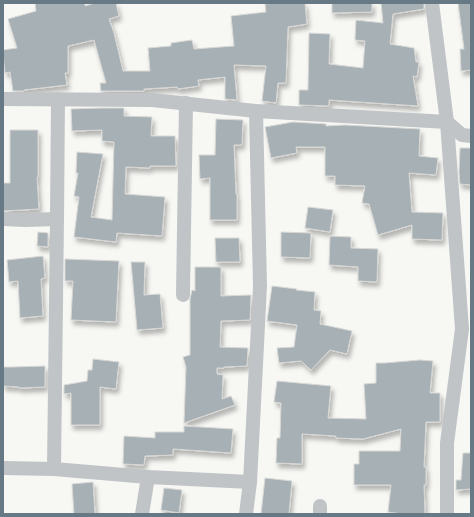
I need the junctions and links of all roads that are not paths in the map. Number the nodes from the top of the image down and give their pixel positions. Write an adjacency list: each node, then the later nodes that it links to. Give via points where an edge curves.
1 (432, 3): 6 (street)
2 (3, 99): 3 (street)
3 (58, 99): 4 (street); 9 (street)
4 (186, 103): 5 (street); 10 (street)
5 (256, 111): 6 (street); 15 (street, via 260,286)
6 (447, 122): 7 (street, via 462,135); 11 (street)
7 (471, 136)
8 (3, 219): 9 (street)
9 (57, 219): 13 (street)
10 (183, 295)
11 (466, 330): 18 (street, via 447,443)
12 (3, 468): 13 (street)
13 (54, 469): 14 (street)
14 (148, 477): 15 (street); 16 (street)
15 (250, 482): 17 (street)
16 (142, 514)
17 (246, 514)
18 (447, 514)

